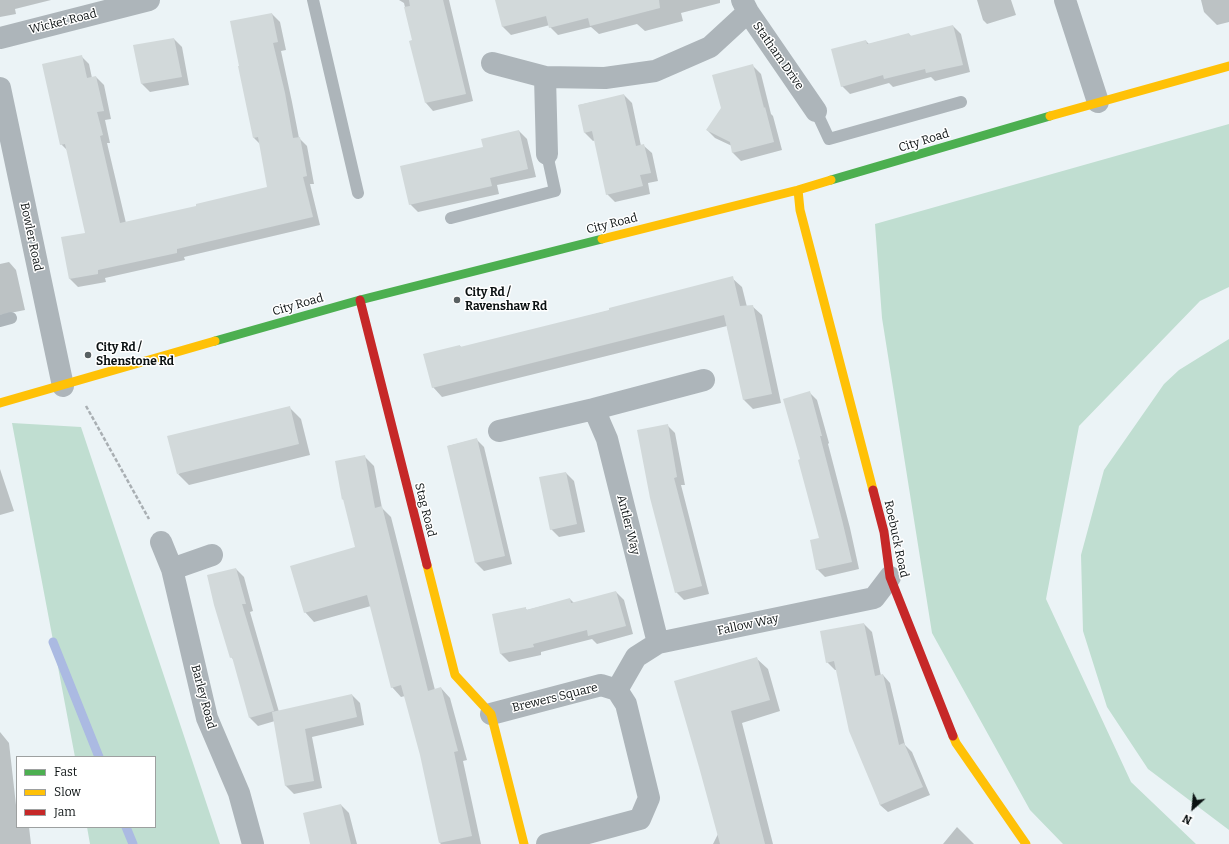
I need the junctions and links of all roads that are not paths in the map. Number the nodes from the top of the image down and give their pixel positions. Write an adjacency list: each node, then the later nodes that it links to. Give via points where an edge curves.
1 (149, 0): 5 (street, Wicket Road)
2 (313, 0): 15 (lane)
3 (1065, 0): 11 (street)
4 (745, 6): 8 (street, via 710,47 655,70 605,78); 12 (street, Statham Drive)
5 (0, 38)
6 (492, 62): 8 (street)
7 (1229, 66): 11 (street, City Road)
8 (545, 77): 13 (street)
9 (0, 88): 19 (street, Bowler Road)
10 (961, 102): 12 (lane, via 829,140)
11 (1098, 102): 14 (street, City Road)
12 (816, 111)
13 (547, 154): 16 (lane, via 555,191)
14 (798, 190): 17 (street, City Road); 26 (street, Roebuck Road, via 800,210 884,532)
15 (358, 193)
16 (451, 218)
17 (360, 300): 19 (street, City Road); 29 (street, Stag Road, via 454,675)
18 (704, 380): 21 (street)
19 (68, 384): 20 (street, City Road)
20 (0, 403)
21 (594, 409): 22 (street); 27 (street, Antler Way, via 607,439)
22 (499, 431)
23 (161, 542): 25 (street, Barley Road)
24 (212, 555): 25 (street)
25 (172, 569): 30 (street, Barley Road, via 207,718 239,793)
26 (890, 577): 27 (street, Fallow Way, via 874,598); 33 (street, Roebuck Road, via 956,743)
27 (658, 643): 28 (street, Fallow Way, via 636,656)
28 (617, 690): 29 (street, Brewers Square, via 601,685); 32 (street, via 626,704 649,798 640,819)
29 (491, 714): 31 (street)
30 (253, 844)
31 (524, 844)
32 (547, 844)
33 (1026, 844)

